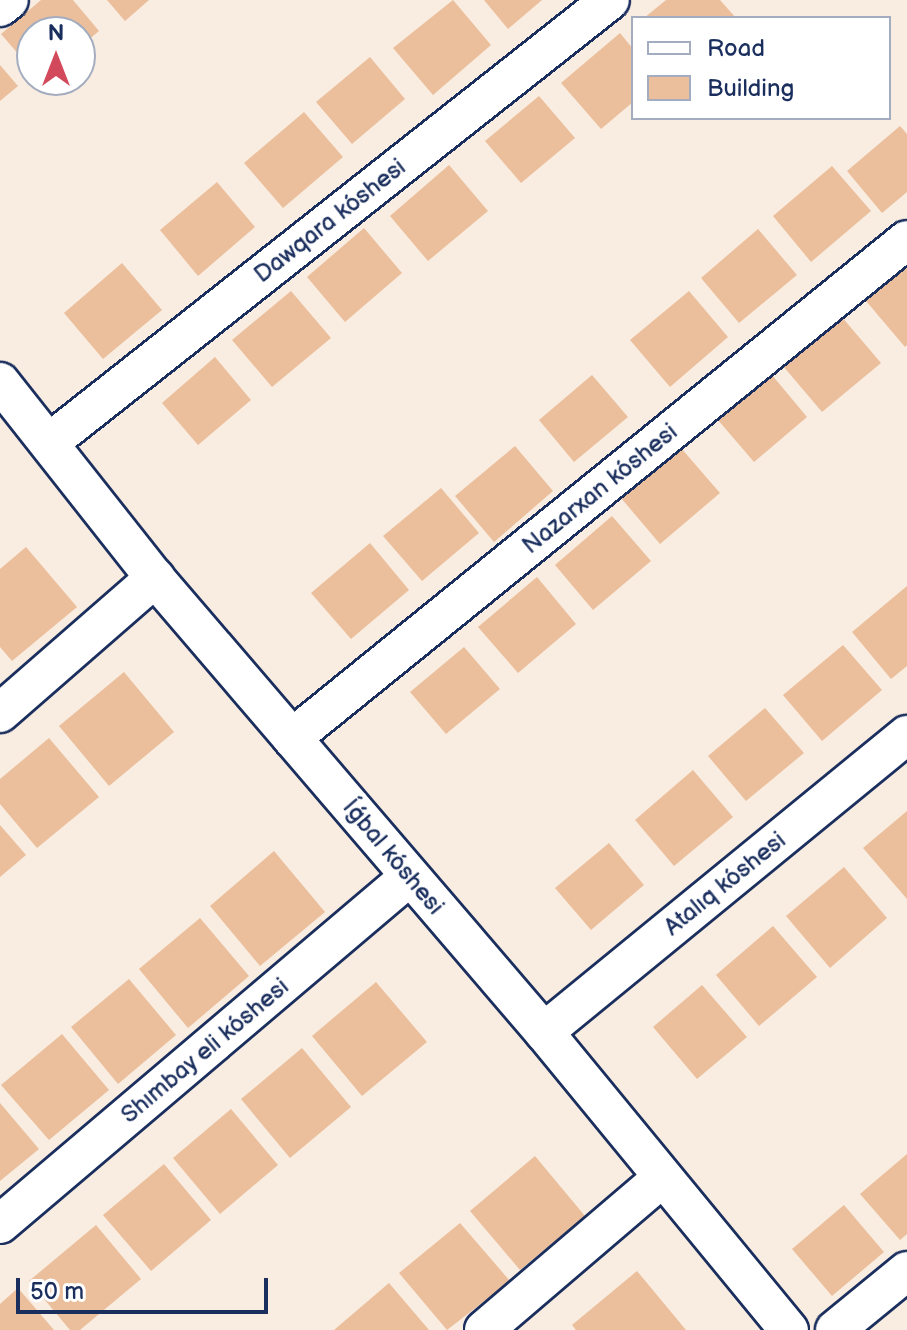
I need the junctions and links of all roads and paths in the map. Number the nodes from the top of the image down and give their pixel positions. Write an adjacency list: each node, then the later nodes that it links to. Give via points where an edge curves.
1 (9, 0): 3 (street)
2 (610, 0): 6 (street, Dawqara kóshesi)
3 (0, 7)
4 (907, 240): 10 (street, Nazarxan kóshesi)
5 (0, 382): 6 (street, Íǵbal kóshesi)
6 (50, 442): 7 (street, Íǵbal kóshesi)
7 (155, 578): 8 (street); 10 (street, Íǵbal kóshesi)
8 (0, 713)
9 (907, 735): 12 (street, Atalıq kóshesi)
10 (292, 738): 11 (street, Íǵbal kóshesi)
11 (409, 877): 12 (street, Íǵbal kóshesi); 14 (street, Shımbay eli kóshesi)
12 (544, 1032): 13 (street, Íǵbal kóshesi)
13 (663, 1177): 16 (street); 17 (street, Íǵbal kóshesi)
14 (0, 1224)
15 (907, 1271): 18 (street)
16 (484, 1330)
17 (789, 1330)
18 (835, 1330)

